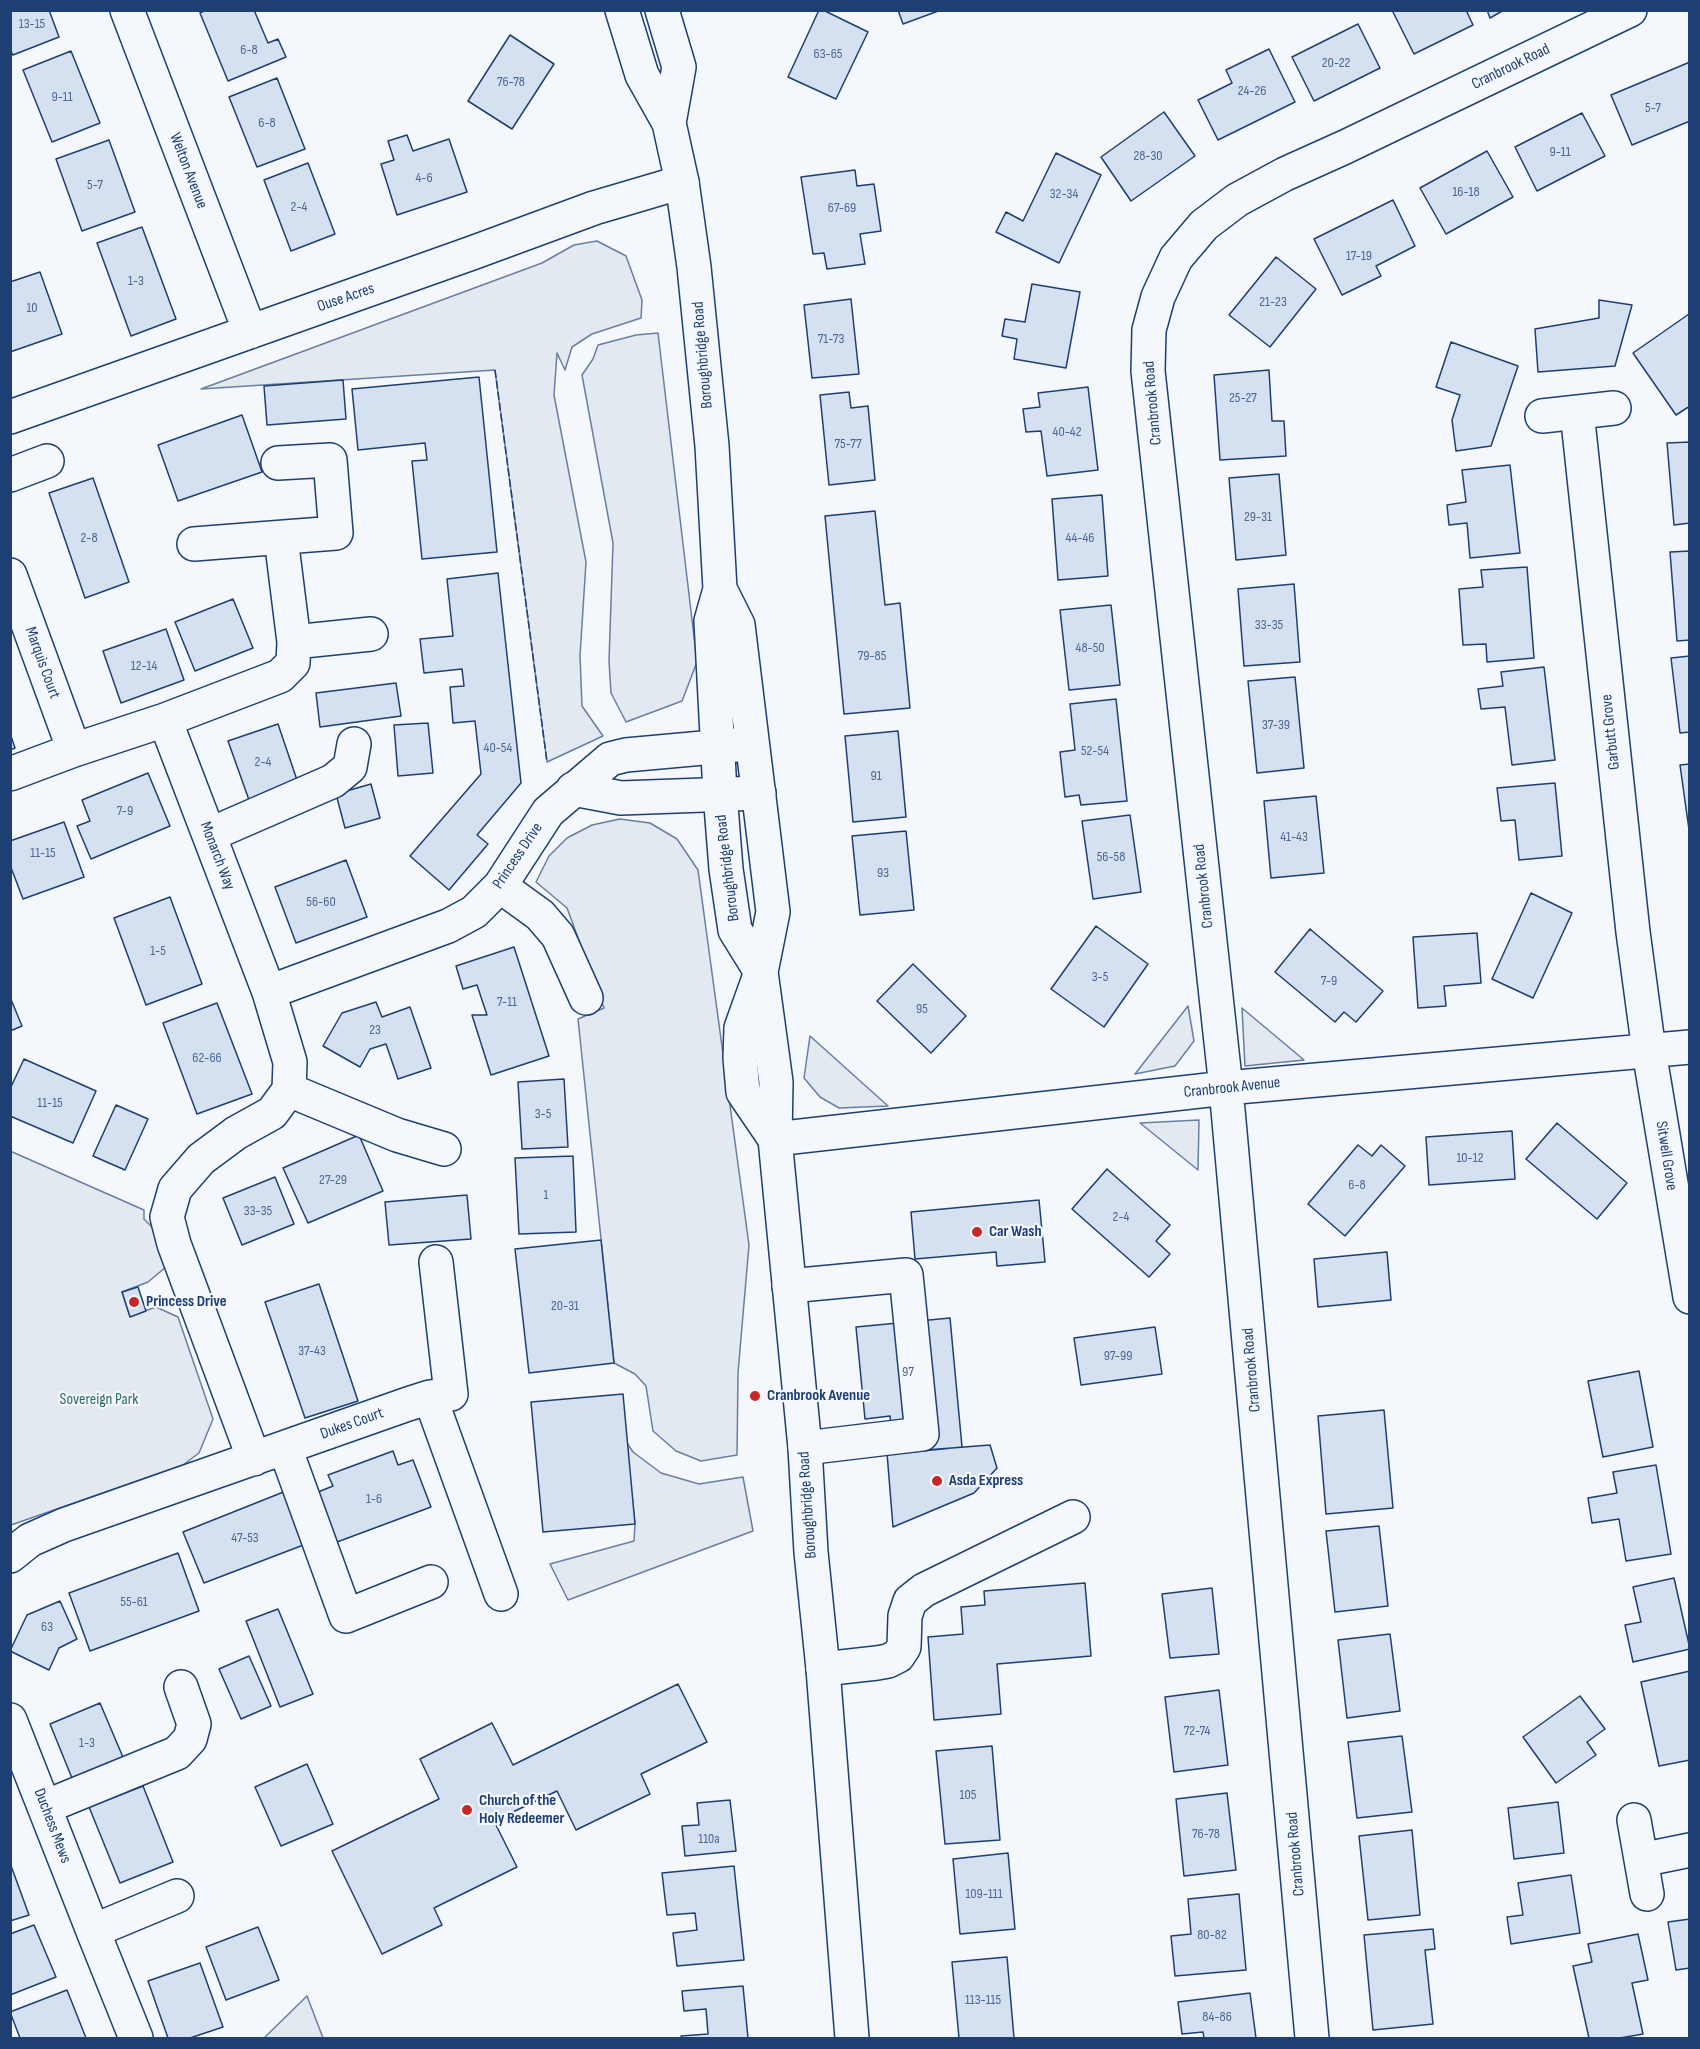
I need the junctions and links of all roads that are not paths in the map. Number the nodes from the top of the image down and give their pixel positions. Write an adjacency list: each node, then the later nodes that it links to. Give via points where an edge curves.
1 (127, 10): 7 (street, Welton Avenue)
2 (622, 10): 5 (street, Boroughbridge Road, via 642,75)
3 (662, 10): 5 (street, Boroughbridge Road, via 679,67)
4 (1630, 10): 37 (street, Cranbrook Road, via 1237,200 1204,225 1176,258 1158,297 1149,330 1148,371)
5 (669, 123): 6 (street, Boroughbridge Road)
6 (682, 182): 7 (street, Ouse Acres, via 594,208); 18 (street, Boroughbridge Road, via 712,446)
7 (250, 332): 11 (street, Ouse Acres)
8 (1614, 408): 9 (street)
9 (1577, 412): 10 (street); 36 (street, Garbutt Grove)
10 (1542, 416)
11 (10, 417)
12 (47, 461): 14 (street)
13 (278, 464): 15 (street, via 330,460 336,533)
14 (10, 475)
15 (281, 538): 16 (street); 20 (street)
16 (194, 544)
17 (10, 575): 25 (street, Marquis Court)
18 (720, 589): 22 (street, Boroughbridge Road, via 738,625); 24 (street, Boroughbridge Road, via 711,621)
19 (371, 634): 20 (street)
20 (294, 642): 21 (street, via 293,663 280,676)
21 (165, 720): 25 (street); 30 (street, Monarch Way)
22 (753, 743): 24 (street); 29 (street, Boroughbridge Road)
23 (354, 744): 30 (street, via 350,767 333,781)
24 (717, 746): 27 (street, Princess Drive, via 610,759); 28 (street, Boroughbridge Road)
25 (74, 750): 26 (street)
26 (10, 774)
27 (573, 789): 28 (street, via 621,798); 31 (street, Princess Drive, via 548,812)
28 (720, 793): 29 (street, Boroughbridge Road); 32 (street, Boroughbridge Road, via 735,930)
29 (759, 793): 32 (street, Boroughbridge Road, via 773,912)
30 (209, 835): 33 (street, Monarch Way)
31 (500, 886): 33 (street, Princess Drive, via 474,912 448,926); 34 (street, via 540,915 558,936)
32 (761, 972): 39 (street, Boroughbridge Road, via 776,1082)
33 (269, 992): 38 (street, via 290,1062)
34 (586, 998)
35 (1689, 1047): 36 (street, Cranbrook Avenue)
36 (1649, 1051): 37 (street, Cranbrook Avenue); 43 (street, Sitwell Grove)
37 (1226, 1088): 39 (street, Cranbrook Avenue); 64 (street, Cranbrook Road)
38 (289, 1090): 40 (street, via 397,1135); 47 (street, via 272,1113 201,1159 175,1189 167,1217)
39 (775, 1139): 42 (street, Boroughbridge Road)
40 (444, 1149)
41 (435, 1262): 44 (street)
42 (789, 1286): 46 (street, Boroughbridge Road); 46 (street, via 906,1275 922,1434)
43 (1689, 1297)
44 (440, 1396): 45 (street, Dukes Court); 51 (street)
45 (285, 1448): 47 (street, Dukes Court); 50 (street, via 346,1616)
46 (805, 1448): 52 (street, Boroughbridge Road)
47 (254, 1460): 49 (street, via 64,1525 30,1540)
48 (1073, 1516): 52 (street, via 924,1590 910,1601 904,1647 898,1656 888,1661)
49 (10, 1556)
50 (431, 1582)
51 (501, 1594)
52 (823, 1669): 63 (street, Boroughbridge Road)
53 (181, 1687): 55 (street, via 194,1724 190,1739 177,1753)
54 (10, 1720): 55 (street, Duchess Mews)
55 (45, 1808): 61 (street, Duchess Mews)
56 (1634, 1820): 58 (street)
57 (1689, 1850): 58 (street)
58 (1641, 1860): 59 (street)
59 (1647, 1894)
60 (177, 1896): 61 (street)
61 (93, 1931): 62 (street, Duchess Mews)
62 (136, 2038)
63 (852, 2038)
64 (1312, 2038)

